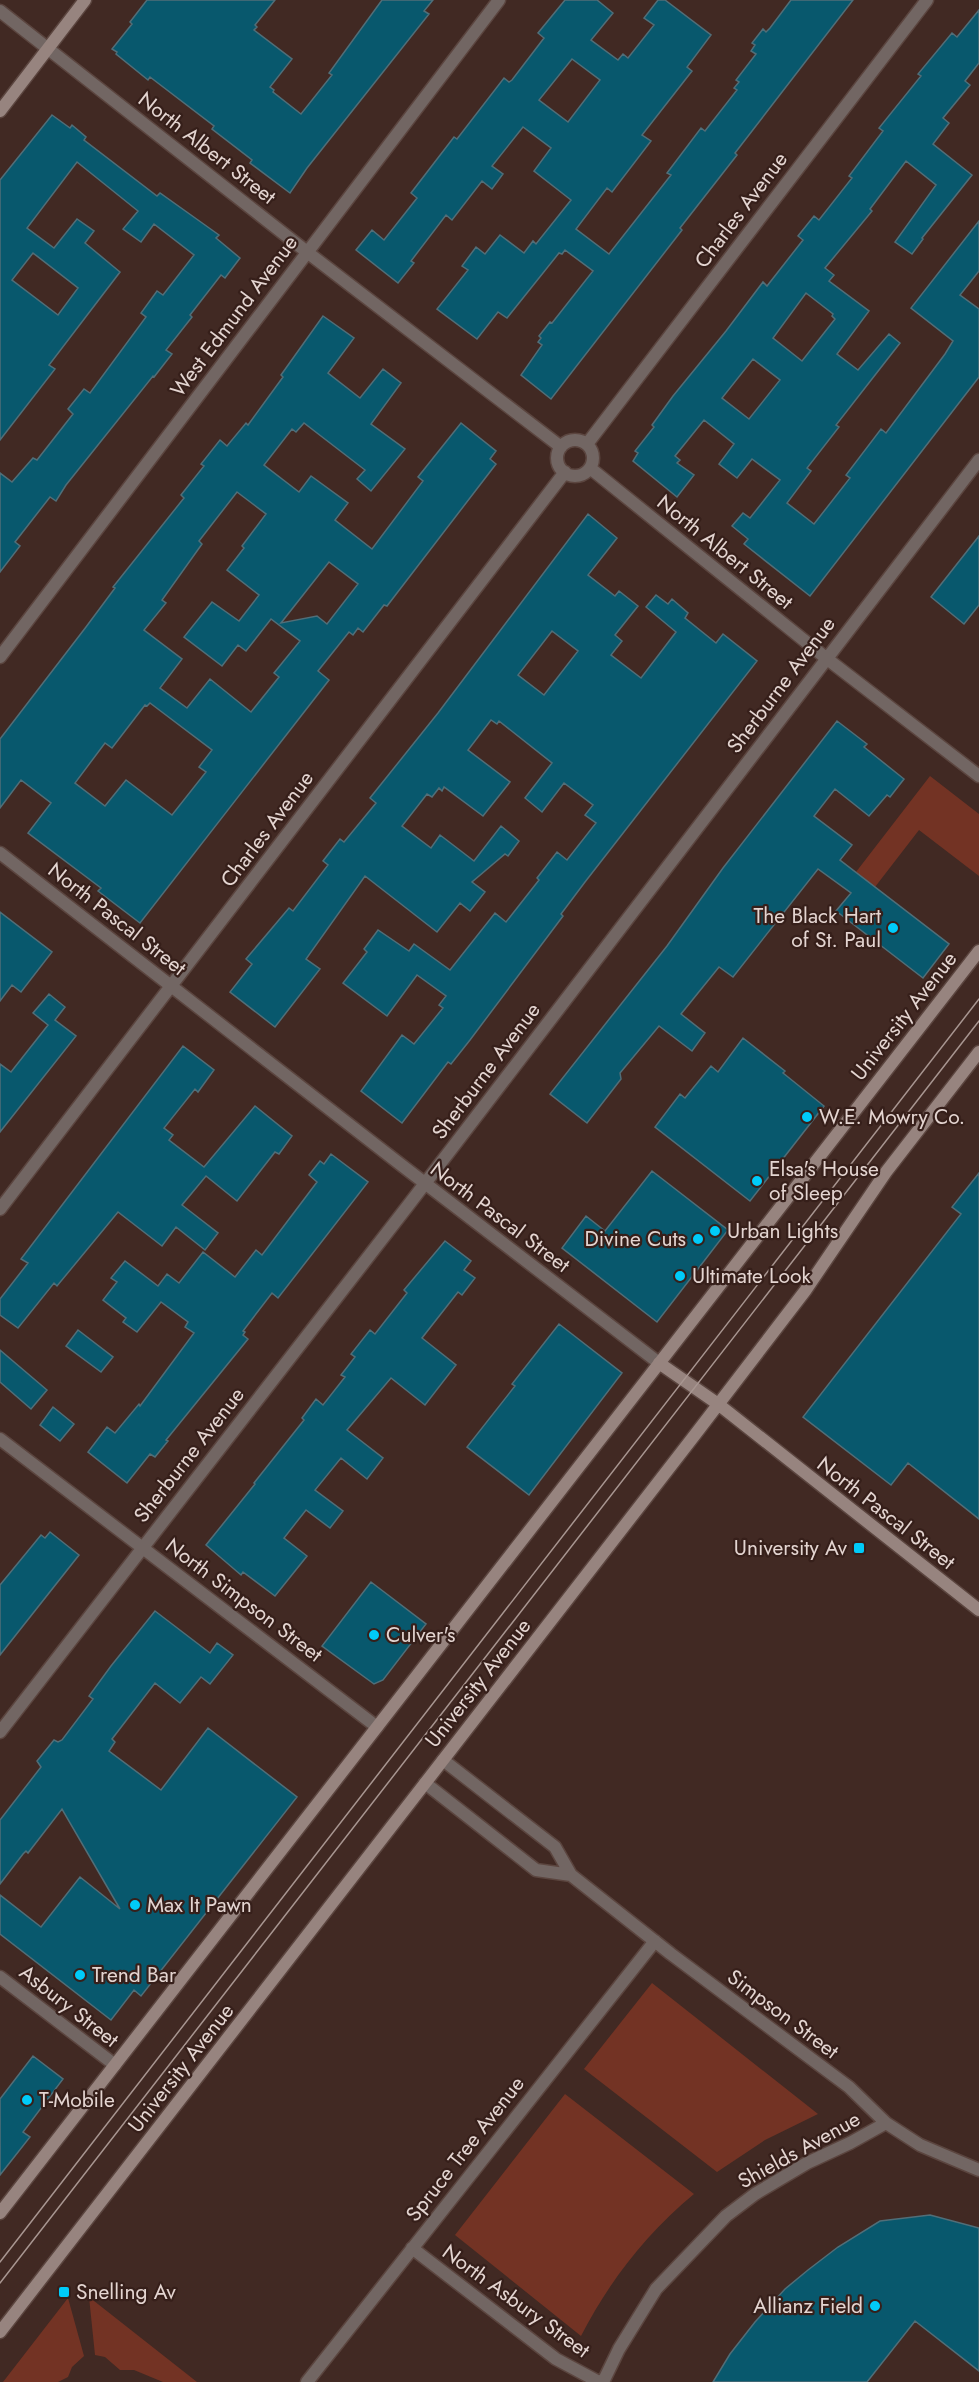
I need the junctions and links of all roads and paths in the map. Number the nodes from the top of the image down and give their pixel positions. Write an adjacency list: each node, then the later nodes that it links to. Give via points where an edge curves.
1 (85, 0): 5 (main road)
2 (499, 0): 7 (street, West Edmund Avenue)
3 (927, 0): 8 (street, Charles Avenue)
4 (0, 11): 5 (street, North Albert Street)
5 (48, 48): 6 (main road); 7 (street, North Albert Street)
6 (0, 111)
7 (307, 252): 9 (street, North Albert Street); 13 (street, West Edmund Avenue)
8 (587, 444): 9 (street, via 572,440); 11 (street, via 593,454)
9 (561, 447): 12 (street, via 557,456)
10 (979, 460): 14 (street, Sherburne Avenue)
11 (590, 468): 12 (street, via 579,475); 14 (street, North Albert Street)
12 (565, 472): 18 (street, Charles Avenue)
13 (0, 657)
14 (826, 658): 15 (street, North Albert Street); 20 (street, Sherburne Avenue)
15 (979, 776)
16 (0, 853): 18 (street, North Pascal Street)
17 (979, 951): 22 (main road, University Avenue)
18 (171, 986): 20 (street, North Pascal Street); 21 (street, Charles Avenue)
19 (979, 1052): 23 (main road, University Avenue, via 886,1172 805,1291)
20 (424, 1184): 22 (street, North Pascal Street); 25 (street, Sherburne Avenue)
21 (0, 1209)
22 (659, 1363): 23 (main road, North Pascal Street); 27 (main road, University Avenue)
23 (718, 1404): 26 (main road, North Pascal Street); 29 (main road, University Avenue)
24 (0, 1439): 25 (street, North Simpson Street)
25 (142, 1547): 27 (street, North Simpson Street); 28 (street, Sherburne Avenue)
26 (979, 1610)
27 (377, 1727): 34 (main road, University Avenue)
28 (0, 1732)
29 (443, 1760): 30 (main road, University Avenue); 31 (street, Simpson Street, via 555,1847)
30 (425, 1784): 31 (street, Simpson Street, via 536,1869); 39 (main road, University Avenue)
31 (571, 1875): 32 (street, Simpson Street)
32 (655, 1941): 35 (street, Simpson Street, via 849,2087); 38 (street, Spruce Tree Avenue)
33 (0, 1977): 34 (street, Asbury Street)
34 (115, 2065): 37 (main road, University Avenue)
35 (885, 2123): 36 (street, Simpson Street, via 920,2145); 41 (street, Shields Avenue, via 755,2193 726,2216 656,2289)
36 (979, 2170)
37 (0, 2213)
38 (412, 2248): 40 (street, Spruce Tree Avenue); 41 (street, North Asbury Street, via 556,2359)
39 (0, 2332)
40 (307, 2382)
41 (601, 2382)

